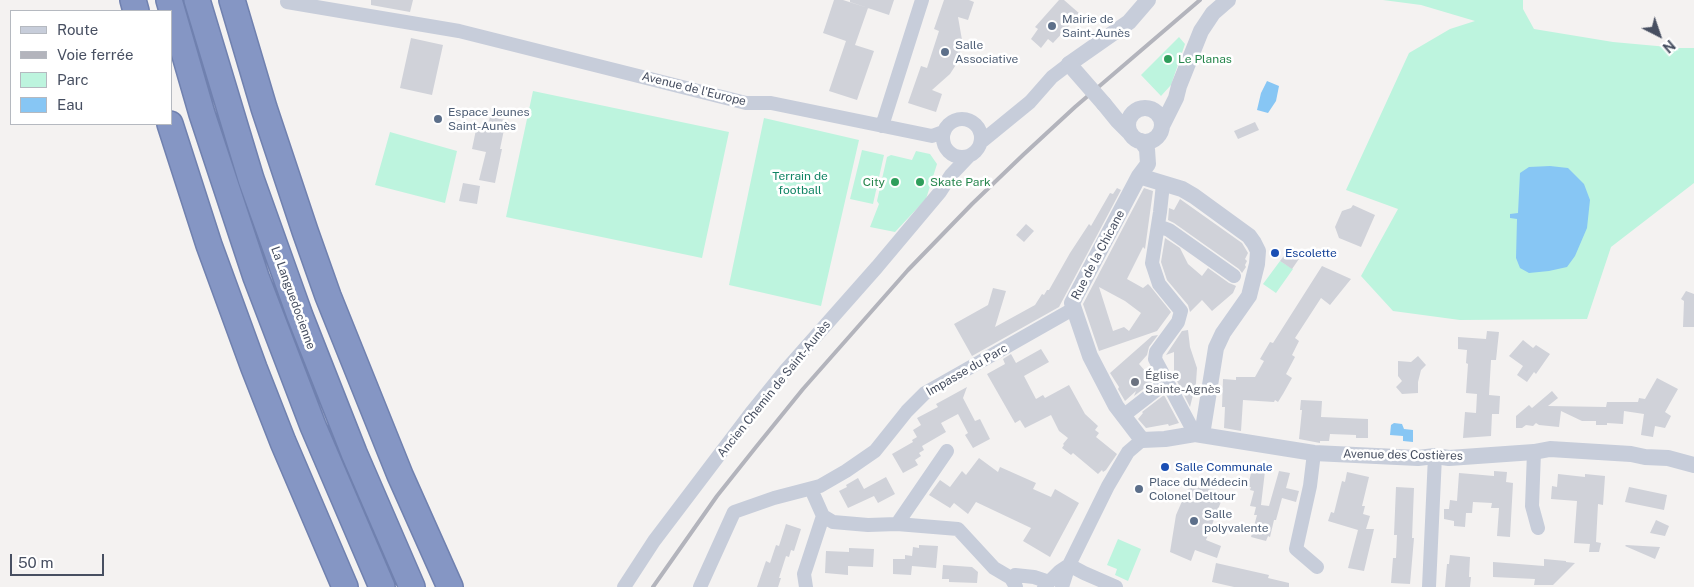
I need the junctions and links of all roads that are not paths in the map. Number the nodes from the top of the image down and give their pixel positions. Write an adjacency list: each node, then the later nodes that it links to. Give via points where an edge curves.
1 (197, 0): 46 (highway, La Languedocienne, via 251,179 300,316)
2 (232, 0): 47 (highway, via 264,108 328,296 400,475)
3 (913, 0): 14 (street)
4 (922, 0): 14 (street)
5 (1148, 0): 9 (street, via 1129,22)
6 (1228, 0): 10 (street, via 1213,13 1201,31)
7 (287, 2): 14 (street, Avenue de l'Europe, via 459,31 746,103 771,103)
8 (172, 10): 45 (highway, via 202,114 256,277 313,426)
9 (1069, 64): 11 (street, bridge); 17 (street, via 998,128)
10 (1179, 86): 12 (street, via 1162,102); 15 (street)
11 (1106, 105): 12 (street, via 1120,111); 18 (street)
12 (1142, 109): 15 (street, via 1158,115); 18 (street, via 1129,120)
13 (170, 125): 44 (highway, via 209,245 254,368)
14 (878, 126): 16 (street, Avenue de l'Europe)
15 (1161, 130): 18 (street, via 1152,140); 23 (street)
16 (937, 134): 17 (street, via 951,122 962,118 975,123); 19 (street)
17 (980, 135): 20 (street, via 974,153)
18 (1135, 136): 22 (street, Rue de la Chicane, via 1148,149 1148,164)
19 (948, 152): 20 (street, via 963,158); 21 (street)
20 (969, 156): 21 (street, Ancien Chemin de Saint-Aunès)
21 (951, 175): 48 (street, Ancien Chemin de Saint-Aunès, via 877,267 751,413 654,541)
22 (1140, 176): 23 (street); 26 (street, Rue de la Chicane, via 1073,299)
23 (1159, 183): 24 (street); 29 (street, via 1182,189 1208,206 1248,236 1258,251 1249,296 1216,348)
24 (1158, 226): 25 (street, via 1169,230); 27 (street, via 1152,263 1159,284 1181,311 1178,322 1156,352 1155,358)
25 (1234, 276)
26 (1073, 309): 28 (street, Rue de la Chicane, via 1090,356); 36 (street, Impasse du Parc, via 925,393 875,451)
27 (1168, 382): 28 (street); 29 (street)
28 (1123, 416): 30 (street, Rue de la Chicane)
29 (1199, 434): 30 (street, Avenue des Costières); 33 (street, Avenue des Costières)
30 (1142, 440): 40 (street, via 1128,452 1108,486)
31 (947, 452): 38 (street)
32 (1534, 452): 34 (street, Avenue des Costières, via 1449,458); 35 (street, Avenue des Costières, via 1550,449 1618,452 1645,458 1668,458); 39 (street, via 1532,506)
33 (1314, 453): 34 (street, Avenue des Costières); 41 (street, via 1296,549)
34 (1435, 456): 53 (street)
35 (1694, 465)
36 (812, 489): 37 (street); 49 (street, Impasse du Parc, via 734,512)
37 (823, 516): 38 (street, via 833,522); 50 (street, via 804,574)
38 (897, 524): 42 (street, via 958,530 994,568)
39 (1538, 528)
40 (1070, 565): 43 (street); 51 (street); 52 (street)
41 (1318, 567)
42 (1014, 582): 43 (street, via 1015,575 1034,577)
43 (1046, 584)
44 (345, 587)
45 (382, 587)
46 (412, 587)
47 (450, 587)
48 (624, 587)
49 (700, 587)
50 (806, 587)
51 (1062, 587)
52 (1116, 587)
53 (1429, 587)

